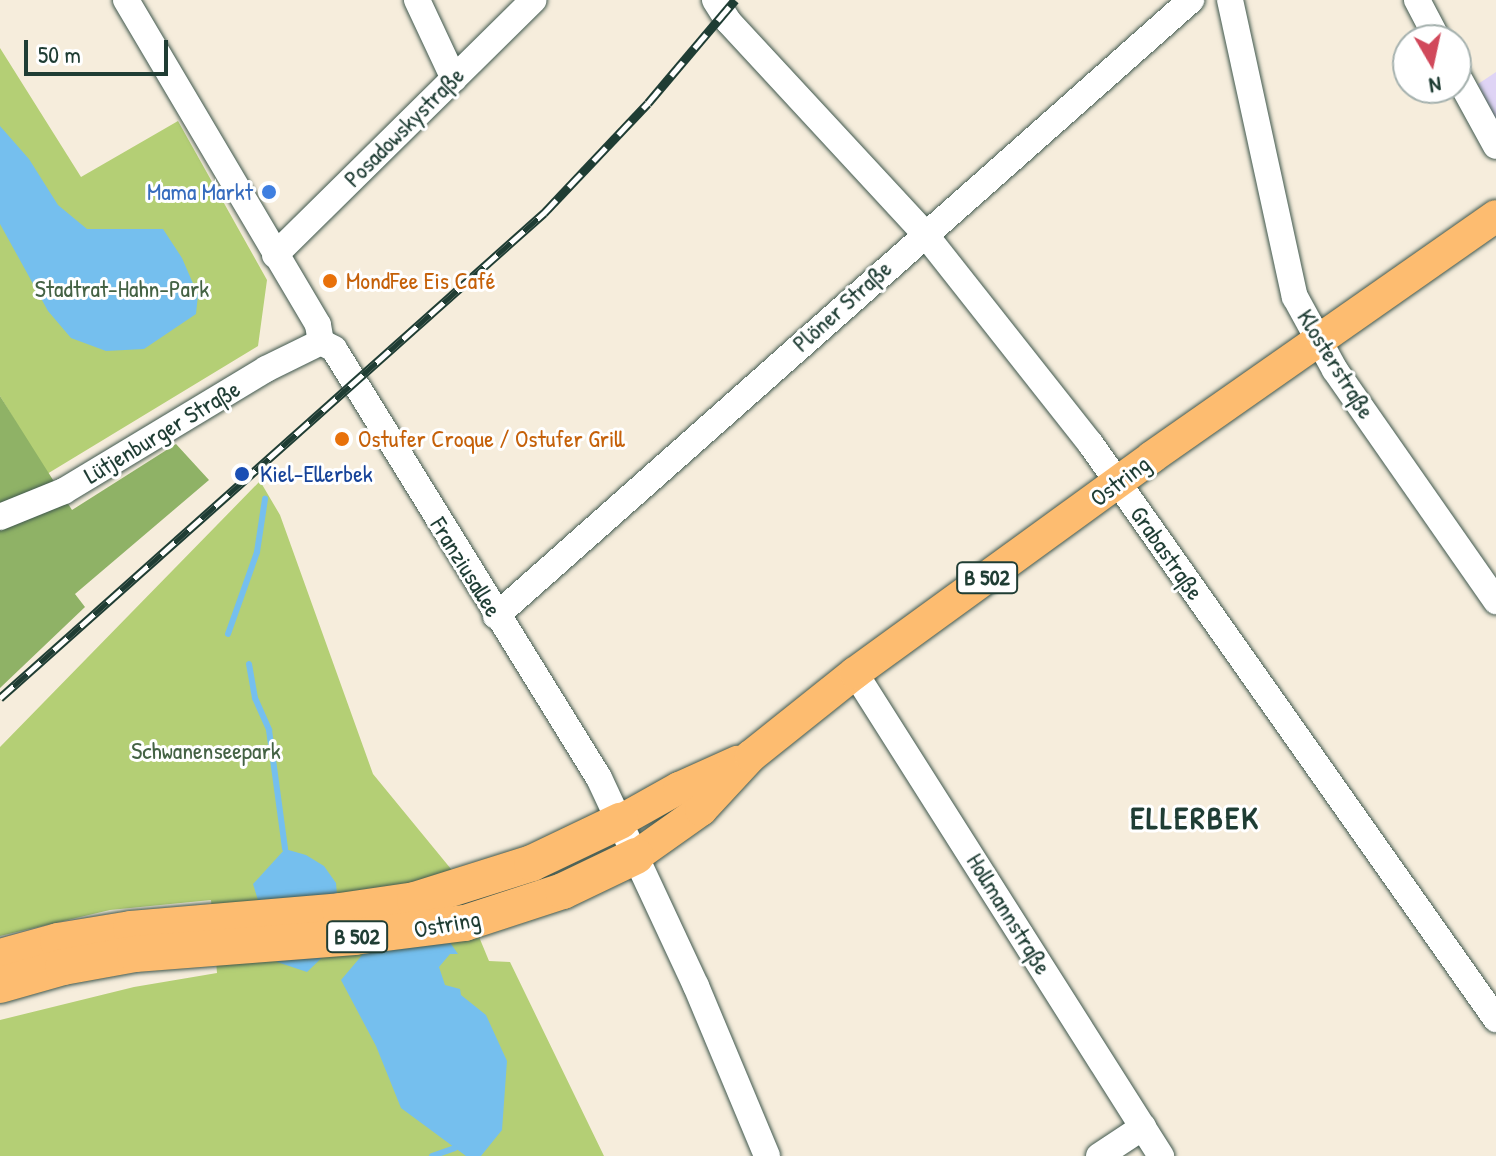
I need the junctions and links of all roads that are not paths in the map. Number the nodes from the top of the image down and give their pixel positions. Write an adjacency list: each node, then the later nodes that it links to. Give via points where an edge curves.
1 (126, 0): 14 (street, Franziusallee)
2 (417, 0): 9 (street)
3 (534, 0): 9 (street, Posadowskystraße)
4 (715, 0): 13 (street, Grabastraße, via 728,21)
5 (1191, 0): 13 (street, Plöner Straße)
6 (1230, 0): 15 (street, Klosterstraße, via 1295,297)
7 (1417, 0): 8 (street)
8 (1430, 24)
9 (454, 79): 14 (street, Posadowskystraße)
10 (1472, 102): 11 (street)
11 (1496, 146)
12 (1496, 216): 15 (main road, Ostring / B 502)
13 (924, 233): 17 (street, Grabastraße); 20 (street, Plöner Straße)
14 (275, 255): 16 (street, Franziusallee, via 318,325)
15 (1316, 341): 17 (main road, Ostring / B 502); 19 (street, Klosterstraße)
16 (321, 342): 18 (street, Lütjenburger Straße, via 266,369 64,491); 20 (street, Franziusallee, via 334,349)
17 (1118, 482): 21 (main road, Ostring / B 502); 28 (street, Grabastraße)
18 (0, 517)
19 (1496, 601)
20 (496, 616): 23 (street, Franziusallee, via 568,724)
21 (855, 673): 22 (main road, Ostring / B 502); 29 (street, Hollmannstraße)
22 (751, 756): 23 (main road, Ostring / B 502); 24 (main road, Ostring / B 502, via 701,810)
23 (620, 821): 24 (street, Franziusallee); 25 (highway, Ostring / B 502, via 490,880 415,900)
24 (636, 856): 25 (highway, Ostring / B 502, via 501,913 444,926 381,935); 30 (street, Franziusallee)
25 (209, 934): 26 (highway, Ostring / B 502, via 98,933); 27 (highway, Ostring / B 502)
26 (0, 957)
27 (0, 985)
28 (1496, 1019)
29 (1143, 1127): 31 (street); 32 (street, Hollmannstraße)
30 (767, 1156)
31 (1099, 1156)
32 (1161, 1156)

